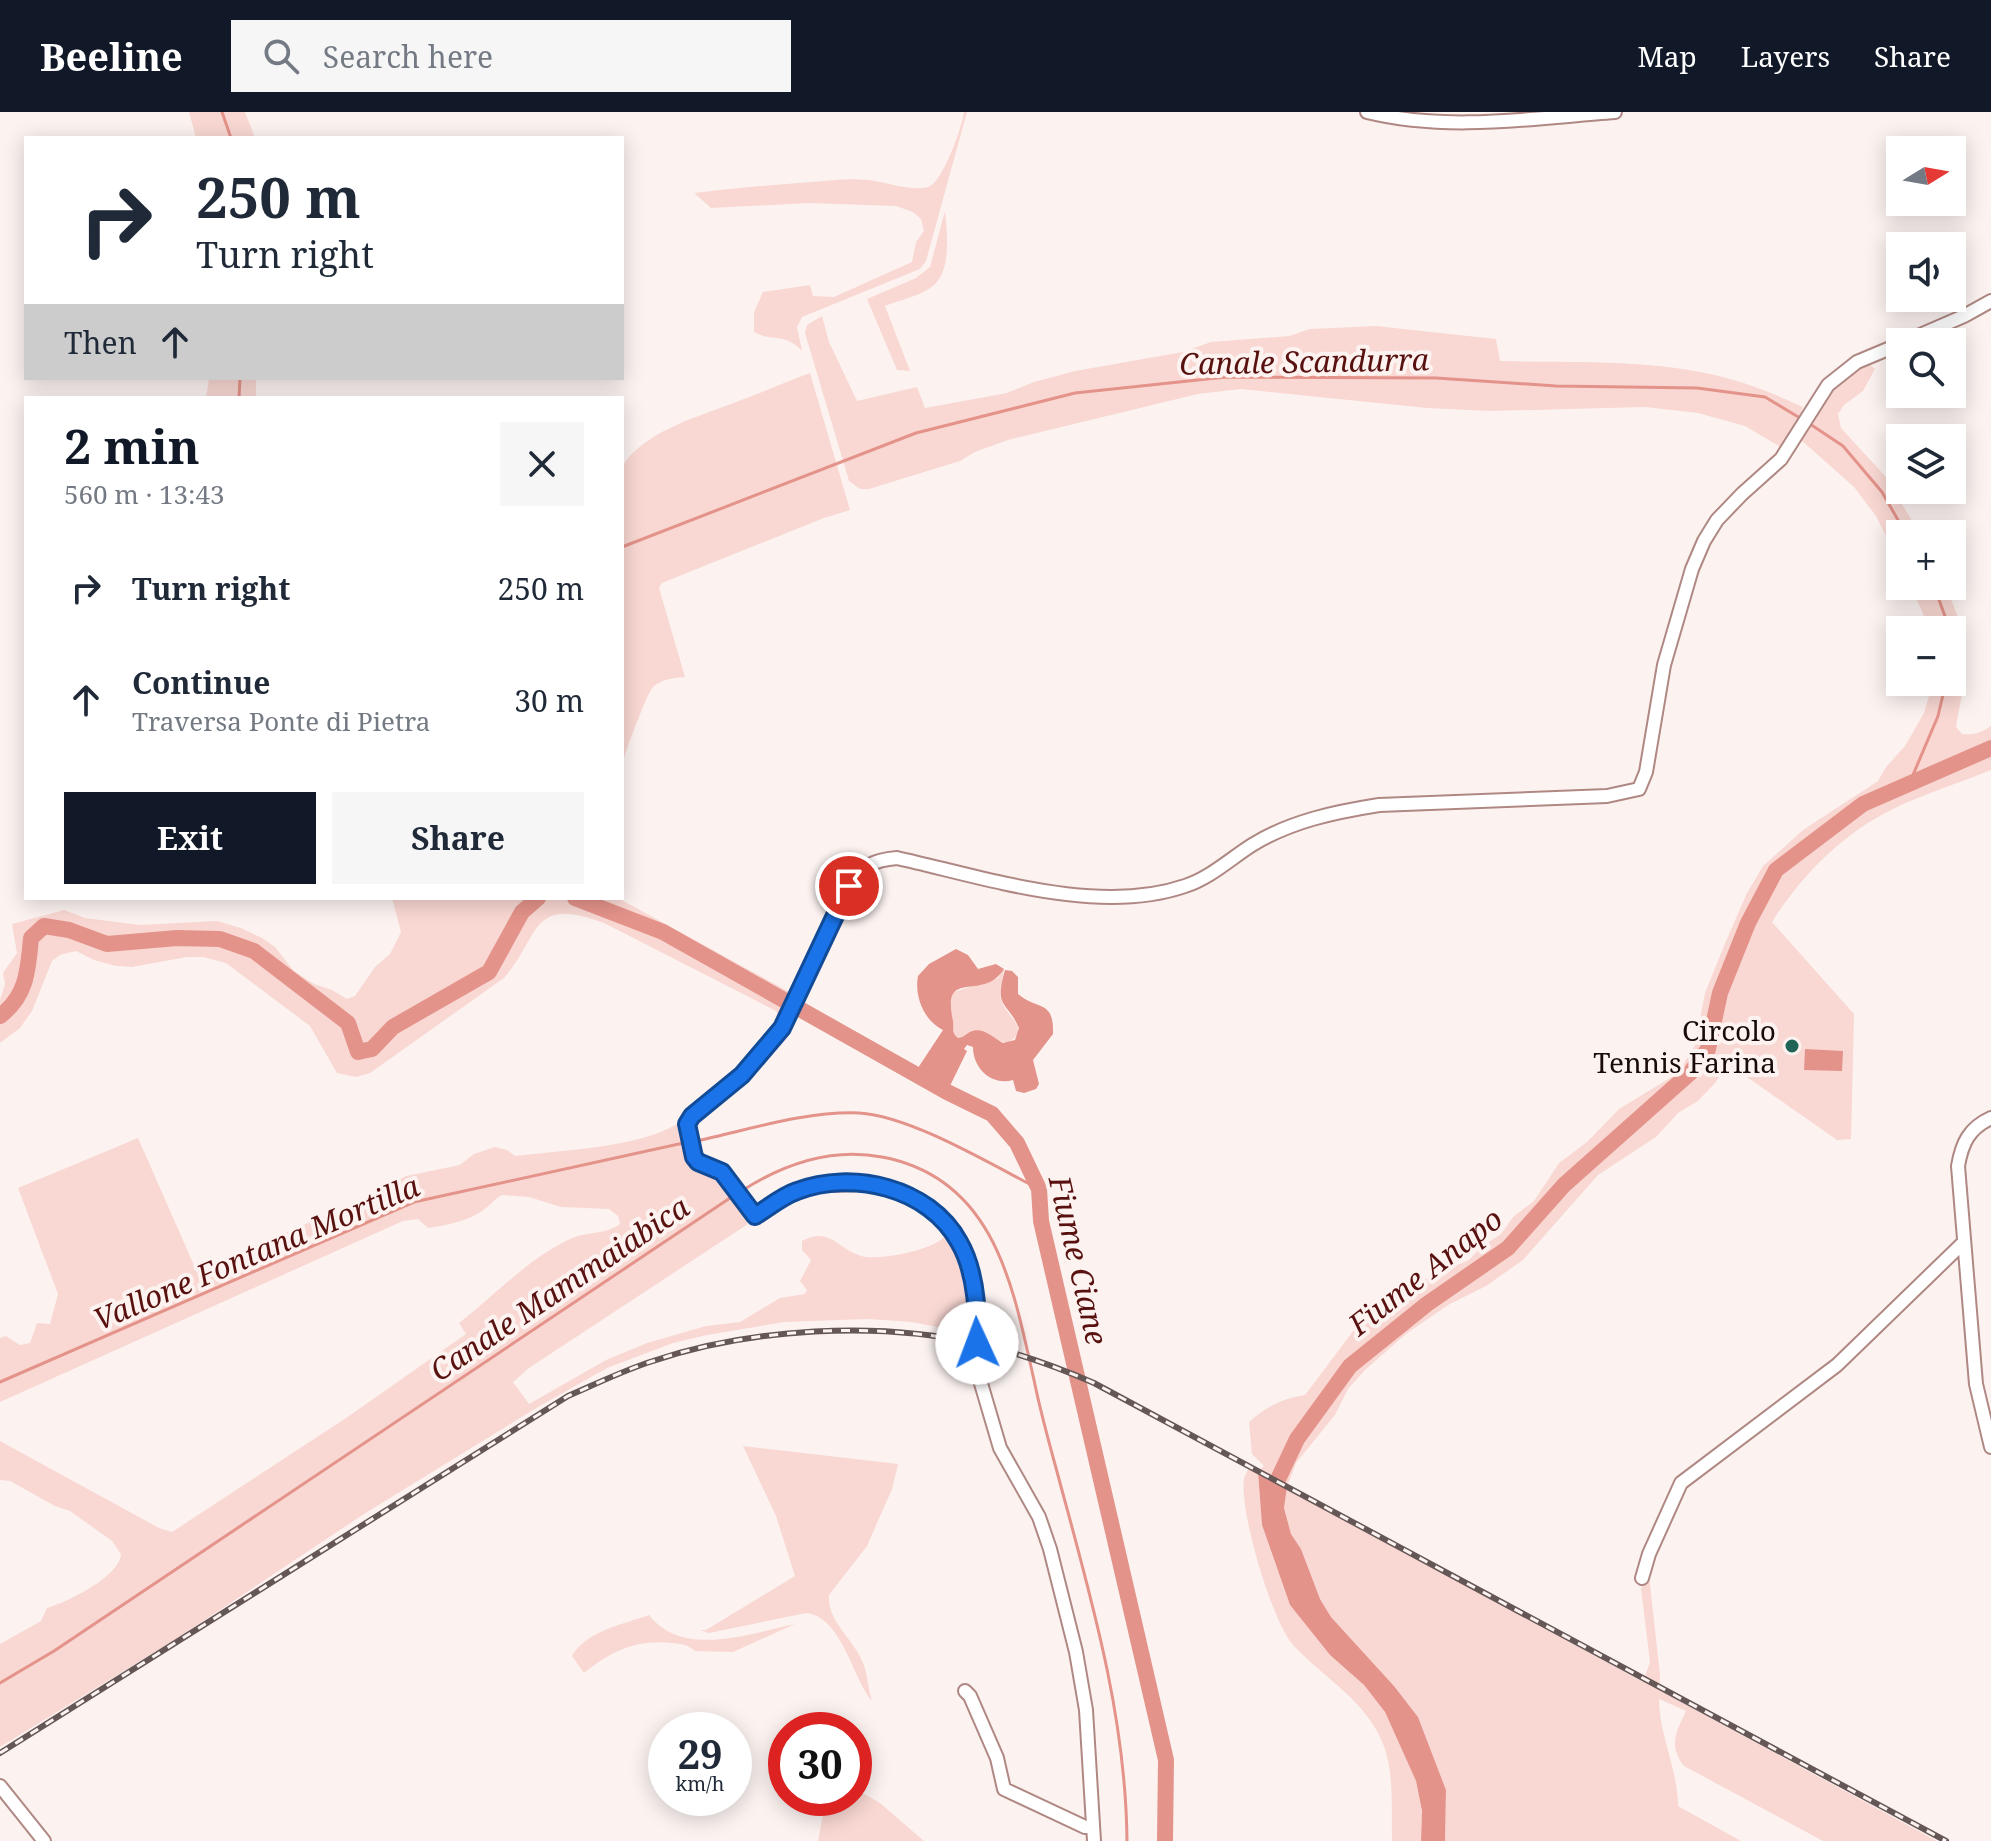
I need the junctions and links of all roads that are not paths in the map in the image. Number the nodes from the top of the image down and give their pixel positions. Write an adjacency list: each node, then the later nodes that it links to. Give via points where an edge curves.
1 (1367, 112): 2 (street, via 1444,123)
2 (1615, 112)
3 (1991, 301): 4 (street)
4 (1936, 328)
5 (1886, 350): 12 (street, via 1857,362 1828,385 1781,459 1725,511 1704,541 1664,665 1639,789 1607,796 1348,810 1275,833 1205,877 1154,893 1056,893 897,858 881,859 860,870 849,886 789,1016 769,1045 687,1124 698,1162 722,1172 755,1216 795,1191 871,1184 918,1201 960,1242 975,1297 975,1363 1000,1448 1042,1528 1076,1652 1086,1710)
6 (1991, 1118): 7 (street, via 1973,1129 1960,1153)
7 (1964, 1242): 8 (street, via 1976,1384); 9 (street, via 1837,1365 1681,1483)
8 (1991, 1447)
9 (1642, 1578)
10 (965, 1691): 12 (street, via 997,1758 1004,1789)
11 (0, 1786): 13 (street)
12 (1093, 1827): 14 (street)
13 (44, 1841)
14 (1094, 1841)

